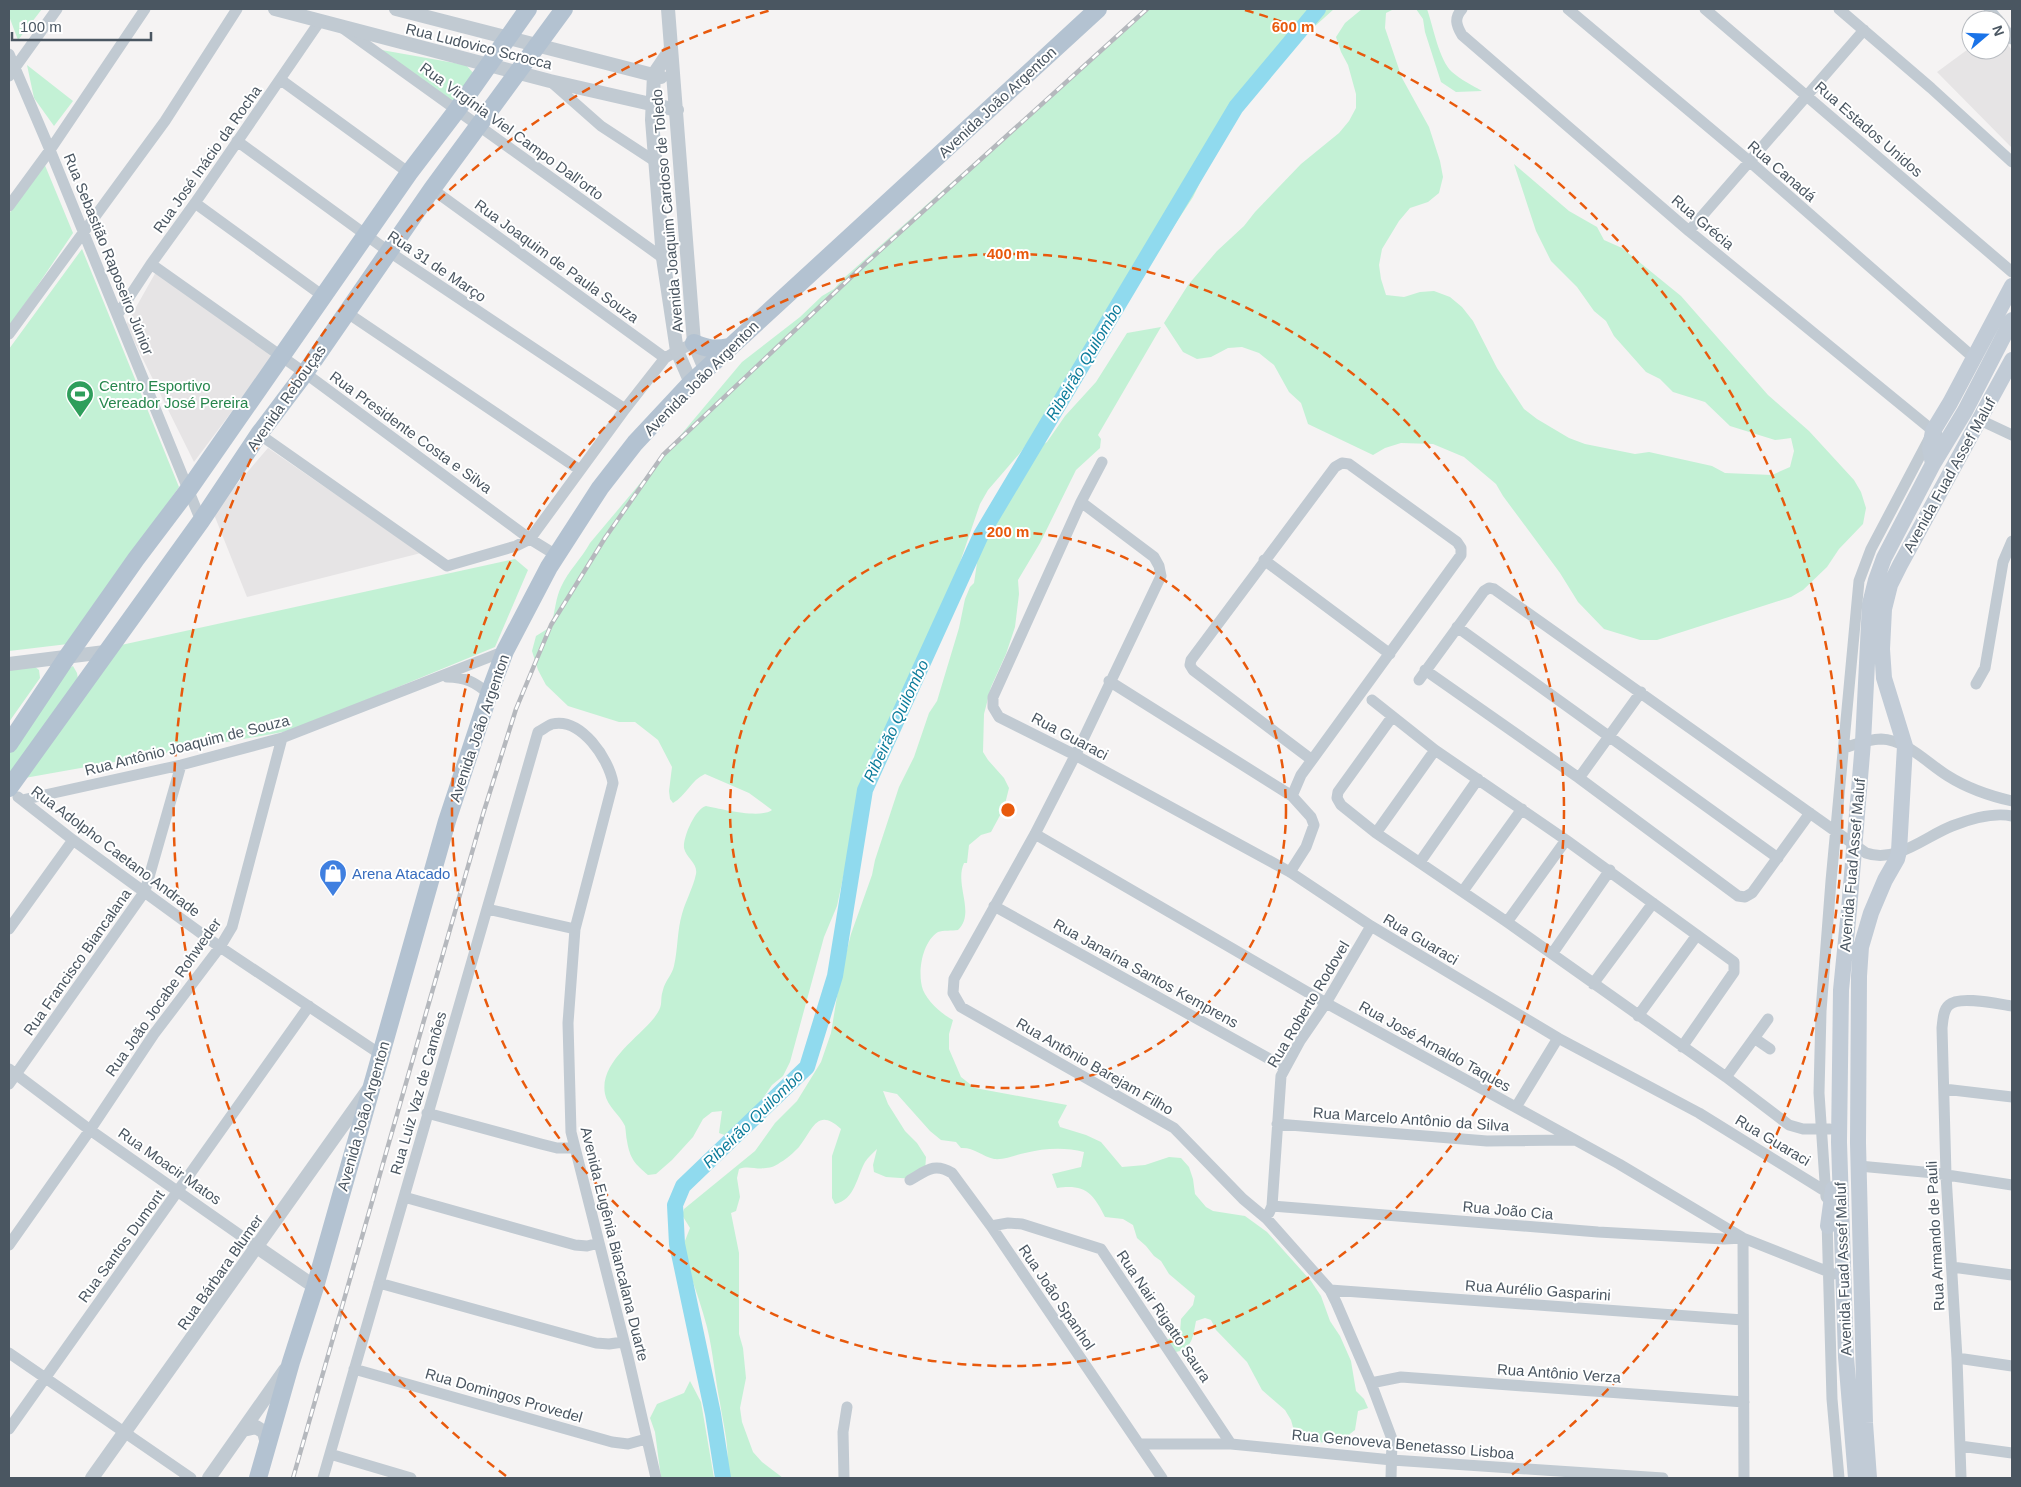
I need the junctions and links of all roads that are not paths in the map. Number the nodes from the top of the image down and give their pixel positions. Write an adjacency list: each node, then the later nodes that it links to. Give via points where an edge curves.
1 (57, 9): 23 (street)
2 (145, 9): 35 (street)
3 (237, 9): 44 (street, via 165,120)
4 (275, 9): 15 (street, Rua Ludovico Scrocca)
5 (396, 9): 13 (street, Rua Ludovico Scrocca)
6 (528, 9): 18 (main road, Avenida Rebouças)
7 (564, 9): 19 (main road, Avenida Rebouças)
8 (668, 9): 20 (street, Avenida Joaquim Cardoso de Toledo)
9 (1098, 9): 57 (main road, Avenida João Argenton)
10 (1568, 9): 36 (street, Rua Canadá)
11 (1705, 9): 29 (street, Rua Estados Unidos)
12 (1840, 9): 17 (street)
13 (415, 11): 18 (street, Rua Ludovico Scrocca)
14 (1460, 11): 43 (street, Rua Grécia, via 1457,27 1462,35)
15 (320, 21): 16 (street, Rua Ludovico Scrocca); 26 (street, Rua José Inácio da Rocha)
16 (342, 28): 22 (street, Rua Ludovico Scrocca); 31 (street, Rua Virgínia Viel Campo Dall'orto)
17 (1864, 30): 29 (street); 38 (street)
18 (508, 37): 19 (street, Rua Ludovico Scrocca); 22 (main road, Avenida Rebouças)
19 (537, 44): 24 (main road, Avenida Rebouças); 25 (street, Rua Ludovico Scrocca)
20 (671, 48): 25 (street, Avenida Joaquim Cardoso de Toledo); 28 (street, Avenida Joaquim Cardoso de Toledo)
21 (9, 54): 23 (street, Rua Sebastião Raposeiro Júnior)
22 (488, 65): 24 (street, Rua Ludovico Scrocca); 31 (main road, Avenida Rebouças)
23 (12, 72): 35 (street, Rua Sebastião Raposeiro Júnior)
24 (517, 72): 27 (street, Rua Ludovico Scrocca); 33 (main road, Avenida Rebouças)
25 (654, 74): 28 (street, Rua Ludovico Scrocca); 30 (street, Avenida Joaquim Cardoso de Toledo)
26 (281, 80): 34 (street, Rua José Inácio da Rocha); 39 (street)
27 (550, 81): 30 (street, Rua Ludovico Scrocca); 37 (street, via 602,126)
28 (674, 82): 32 (street, Avenida Joaquim Cardoso de Toledo)
29 (1806, 95): 36 (street); 49 (street, Rua Estados Unidos)
30 (651, 103): 32 (street, Rua Ludovico Scrocca); 37 (street, Avenida Joaquim Cardoso de Toledo)
31 (457, 110): 33 (street, Rua Virgínia Viel Campo Dall'orto); 39 (main road, Avenida Rebouças)
32 (677, 110): 56 (street, Avenida Joaquim Cardoso de Toledo)
33 (479, 125): 40 (main road, Avenida Rebouças); 47 (street, Rua Virgínia Viel Campo Dall'orto)
34 (237, 141): 41 (street, Rua José Inácio da Rocha); 45 (street, Rua 31 de Março)
35 (50, 150): 42 (street); 44 (street, Rua Sebastião Raposeiro Júnior)
36 (1749, 161): 43 (street); 60 (street, Rua Canadá)
37 (656, 162): 47 (street, Avenida Joaquim Cardoso de Toledo)
38 (2012, 162)
39 (409, 173): 45 (main road, Avenida Rebouças)
40 (432, 188): 46 (main road, Avenida Rebouças); 58 (street, Rua Joaquim de Paula Souza)
41 (195, 203): 48 (street, Rua José Inácio da Rocha); 51 (street)
42 (9, 206)
43 (1689, 231): 67 (street, Rua Grécia)
44 (82, 232): 53 (street, Rua Sebastião Raposeiro Júnior); 55 (street)
45 (365, 235): 46 (street, Rua 31 de Março); 51 (main road, Avenida Rebouças)
46 (388, 251): 52 (main road, Avenida Rebouças); 65 (street, Rua 31 de Março)
47 (663, 258): 58 (street, Avenida Joaquim Cardoso de Toledo)
48 (151, 264): 53 (street, Rua José Inácio da Rocha); 59 (street, Rua Presidente Costa e Silva)
49 (2012, 272)
50 (2012, 286): 60 (main road, Avenida Fuad Assef Maluf)
51 (323, 296): 59 (main road, Avenida Rebouças)
52 (346, 312): 63 (main road, Avenida Rebouças); 73 (street)
53 (118, 314): 74 (street, Rua Sebastião Raposeiro Júnior)
54 (2012, 320): 70 (main road)
55 (9, 334)
56 (694, 343): 57 (main road, via 718,350); 58 (street); 62 (street, Avenida Joaquim Cardoso de Toledo)
57 (729, 347): 62 (main road, Avenida João Argenton)
58 (671, 354): 64 (street, Avenida Joaquim Cardoso de Toledo); 65 (street)
59 (282, 357): 63 (street, Rua Presidente Costa e Silva); 74 (main road, Avenida Rebouças)
60 (1974, 358): 67 (main road, Avenida Fuad Assef Maluf)
61 (2012, 360): 66 (main road, Avenida Fuad Assef Maluf)
62 (706, 369): 64 (main road, Avenida João Argenton)
63 (305, 373): 68 (main road, Avenida Rebouças); 77 (street, Rua Presidente Costa e Silva)
64 (691, 383): 79 (main road, Avenida João Argenton, via 635,443 600,488)
65 (625, 409): 73 (street)
66 (1980, 420): 69 (street); 99 (main road, Avenida Fuad Assef Maluf, via 1900,565 1884,609 1884,678)
67 (1933, 430): 70 (street, Rua Grécia); 72 (main road, Avenida Fuad Assef Maluf, via 1930,448); 100 (street, via 1871,549 1859,581)
68 (259, 434): 76 (main road, Avenida Rebouças); 77 (street, via 447,566)
69 (2012, 434)
70 (1946, 442): 72 (main road)
71 (1102, 462): 75 (street)
72 (1933, 464): 97 (main road, Avenida Fuad Assef Maluf, via 1884,558 1876,580 1870,604)
73 (580, 470): 77 (street)
74 (189, 489): 76 (street, Rua Sebastião Raposeiro Júnior); 85 (main road, Avenida Rebouças)
75 (1081, 502): 88 (street, via 1154,557 1161,576); 102 (street, Rua Guaraci, via 993,697 993,707 999,717)
76 (202, 521): 83 (main road, Avenida Rebouças)
77 (530, 539): 79 (street, Rua Presidente Costa e Silva)
78 (2012, 541): 89 (street, via 2003,562 1985,668)
79 (556, 556): 82 (main road, Avenida João Argenton)
80 (1264, 560): 84 (street); 84 (street, via 1335,467 1342,463 1348,464 1457,542 1461,555); 103 (street, via 1190,665)
81 (1457, 627): 90 (street, via 1484,591 1494,589); 95 (street); 105 (street, via 1422,675)
82 (505, 651): 87 (street, Rua Antônio Joaquim de Souza); 91 (main road, Avenida João Argenton)
83 (105, 652): 85 (street); 107 (main road, Avenida Rebouças)
84 (1390, 654): 103 (street)
85 (67, 657): 86 (street); 98 (main road, Avenida Rebouças)
86 (9, 664)
87 (440, 677): 91 (street, Rua Antônio Joaquim de Souza, via 460,677 474,682); 96 (street, Rua Antônio Joaquim de Souza)
88 (1109, 681): 102 (street); 108 (street)
89 (1976, 684)
90 (1641, 692): 95 (street); 113 (street)
91 (489, 694): 152 (main road, Avenida João Argenton, via 447,820)
92 (1372, 700): 93 (street)
93 (1392, 717): 101 (street); 117 (street, via 1338,792 1337,798 1341,805)
94 (552, 724): 132 (street, Rua Luiz Vaz de Camões, via 538,732); 136 (street, Avenida Eugênia Biancalana Duarte, via 569,725 586,736 606,761 613,783)
95 (1609, 735): 105 (street); 123 (street)
96 (282, 738): 104 (street, Rua Antônio Joaquim de Souza); 140 (street, Rua João Jocabe Rohweder, via 232,927)
97 (1863, 742): 99 (street, via 1883,739); 100 (street); 121 (main road, Avenida Fuad Assef Maluf)
98 (9, 744)
99 (1905, 746): 109 (street, via 1949,777); 122 (main road, Avenida Fuad Assef Maluf)
100 (1844, 748): 116 (street)
101 (1435, 750): 106 (street); 117 (street)
102 (1075, 755): 118 (street); 126 (street, Rua Guaraci)
103 (1312, 760): 108 (street)
104 (181, 765): 110 (street, Rua Antônio Joaquim de Souza); 128 (street, Rua Francisco Biancalana)
105 (1579, 778): 123 (street, via 1738,896 1746,897 1752,893)
106 (1478, 779): 112 (street); 124 (street)
107 (9, 788): 110 (street, Rua Adolpho Caetano Andrade)
108 (1292, 796): 126 (street, via 1314,825 1306,847)
109 (1998, 798): 111 (street); 114 (street)
110 (22, 800): 119 (street, Rua Adolpho Caetano Andrade)
111 (2012, 801)
112 (1522, 809): 120 (street); 129 (street)
113 (1810, 813): 116 (street); 123 (street)
114 (1996, 815): 115 (street); 122 (street, via 1952,826)
115 (2012, 816)
116 (1836, 830): 121 (street); 127 (street)
117 (1376, 833): 124 (street)
118 (1035, 834): 131 (street); 143 (street, Rua José Arnaldo Taques)
119 (73, 840): 128 (street, Rua Adolpho Caetano Andrade); 135 (street)
120 (1566, 840): 125 (street); 133 (street)
121 (1854, 844): 122 (street, via 1871,855); 127 (street, via 1846,844 1839,849 1836,872); 139 (main road, Avenida Fuad Assef Maluf)
122 (1899, 852): 168 (main road, Avenida Fuad Assef Maluf, via 1877,896 1860,946)
123 (1778, 858)
124 (1420, 862): 129 (street)
125 (1610, 870): 130 (street); 141 (street)
126 (1290, 872): 134 (street, Rua Guaraci)
127 (1831, 881): 137 (street)
128 (145, 891): 140 (street, Rua Adolpho Caetano Andrade); 154 (street, Rua Francisco Biancalana)
129 (1463, 891): 133 (street)
130 (1653, 903): 138 (street); 142 (street)
131 (994, 906): 153 (street, Rua Janaína Santos Kemprens); 176 (street, Rua Antônio Barejam Filho, via 954,979 953,993 961,1007 1174,1128)
132 (487, 909): 136 (street); 161 (street, Rua Luiz Vaz de Camões)
133 (1507, 922): 141 (street)
134 (1372, 926): 143 (street, Rua Roberto Rodovel); 148 (street, Rua Guaraci)
135 (9, 929)
136 (575, 929): 167 (street, Avenida Eugênia Biancalana Duarte, via 568,1023)
137 (1827, 930): 139 (street); 164 (street, via 1820,1053)
138 (1697, 935): 146 (street); 150 (street, via 1736,966)
139 (1847, 935): 165 (main road, Avenida Fuad Assef Maluf, via 1841,990)
140 (220, 947): 144 (street, Rua Adolpho Caetano Andrade); 163 (street, Rua João Jocabe Rohweder, via 154,1034)
141 (1552, 954): 142 (street)
142 (1593, 984): 146 (street)
143 (1326, 1003): 153 (street, Rua Roberto Rodovel); 160 (street, Rua José Arnaldo Taques)
144 (309, 1006): 152 (street, Rua Adolpho Caetano Andrade); 172 (street, Rua Santos Dumont)
145 (2012, 1006): 158 (street, Rua Armando de Pauli, via 1959,1000 1948,1006 1942,1028)
146 (1638, 1016): 150 (street)
147 (1768, 1019): 149 (street)
148 (1558, 1038): 160 (street); 173 (street, Rua Guaraci, via 1699,1113)
149 (1754, 1038): 151 (street); 155 (street)
150 (1682, 1046): 155 (street)
151 (1770, 1050)
152 (380, 1054): 156 (main road, Avenida João Argenton)
153 (1284, 1067): 162 (street, Rua Roberto Rodovel)
154 (12, 1071): 157 (street, Rua Francisco Biancalana); 163 (street, Rua Moacir Matos)
155 (1726, 1077): 164 (street, via 1789,1125)
156 (372, 1083): 182 (street, Rua Bárbara Blumer); 189 (main road, Avenida João Argenton)
157 (9, 1084)
158 (1944, 1089): 159 (street); 169 (street, Rua Armando de Pauli)
159 (2012, 1097)
160 (1516, 1107): 166 (street, Rua José Arnaldo Taques)
161 (427, 1113): 167 (street, via 557,1148); 174 (street, Rua Luiz Vaz de Camões)
162 (1277, 1124): 166 (street, Rua Marcelo Antônio da Silva, via 1487,1141); 175 (street, Rua Roberto Rodovel)
163 (90, 1130): 172 (street, Rua Moacir Matos); 181 (street, Rua João Jocabe Rohweder)
164 (1822, 1130): 165 (street); 173 (street)
165 (1839, 1135): 178 (main road); 183 (main road, Avenida Fuad Assef Maluf)
166 (1574, 1140): 179 (street, Rua José Arnaldo Taques)
167 (574, 1148): 180 (street, Avenida Eugênia Biancalana Duarte)
168 (1859, 1166): 169 (street); 227 (main road, Avenida Fuad Assef Maluf)
169 (1946, 1176): 171 (street); 184 (street, Rua Armando de Pauli)
170 (910, 1180): 177 (street, Rua João Spanhol, via 932,1168 944,1168 952,1173)
171 (2012, 1185)
172 (179, 1191): 182 (street, Rua Moacir Matos); 198 (street, Rua Santos Dumont)
173 (1825, 1191): 178 (street)
174 (404, 1197): 180 (street, via 575,1246); 188 (street, Rua Luiz Vaz de Camões)
175 (1272, 1206): 176 (street, Rua Roberto Rodovel); 179 (street, Rua João Cia, via 1598,1232)
176 (1267, 1219): 190 (street, Rua Antônio Barejam Filho)
177 (991, 1226): 207 (street, Rua João Spanhol); 208 (street, Rua Nair Rigatto Saura, via 1022,1224 1101,1249)
178 (1828, 1226): 185 (street)
179 (1743, 1238): 185 (street, Rua José Arnaldo Taques); 191 (street)
180 (599, 1243): 192 (street, Avenida Eugênia Biancalana Duarte)
181 (9, 1245)
182 (257, 1247): 189 (street, Rua Moacir Matos); 204 (street, Rua Bárbara Blumer)
183 (1843, 1261): 185 (street); 187 (main road, Avenida Fuad Assef Maluf)
184 (1952, 1267): 186 (street); 194 (street, Rua Armando de Pauli)
185 (1828, 1271): 187 (street, Rua José Arnaldo Taques); 225 (street, via 1832,1399)
186 (2012, 1275)
187 (1844, 1278): 226 (main road, Avenida Fuad Assef Maluf)
188 (379, 1283): 192 (street, via 596,1343); 197 (street, Rua Luiz Vaz de Camões)
189 (315, 1287): 195 (main road, Avenida João Argenton)
190 (1330, 1290): 191 (street, Rua Aurélio Gasparini); 199 (street, Rua Antônio Barejam Filho)
191 (1743, 1320): 200 (street)
192 (623, 1342): 205 (street, Avenida Eugênia Biancalana Duarte)
193 (9, 1353): 198 (street)
194 (1957, 1358): 196 (street); 209 (street, Rua Armando de Pauli)
195 (291, 1362): 203 (street); 206 (main road, Avenida João Argenton)
196 (2012, 1366)
197 (354, 1369): 205 (street, Rua Domingos Provedel, via 612,1442 628,1444); 211 (street, Rua Luiz Vaz de Camões)
198 (45, 1377): 202 (street, Rua Santos Dumont); 204 (street)
199 (1371, 1383): 200 (street, Rua Antônio Verza, via 1401,1377); 212 (street, Rua Antônio Barejam Filho, via 1392,1440)
200 (1744, 1402): 224 (street)
201 (847, 1407): 220 (street, via 843,1432)
202 (9, 1429)
203 (243, 1430): 206 (street, via 256,1427 264,1432); 215 (street)
204 (124, 1434): 213 (street, Rua Bárbara Blumer); 214 (street)
205 (646, 1439): 219 (street, Avenida Eugênia Biancalana Duarte)
206 (267, 1444): 216 (main road, Avenida João Argenton)
207 (1140, 1444): 208 (street, Rua Genoveva Benetasso Lisboa); 221 (street, Rua João Spanhol)
208 (1231, 1444): 212 (street, Rua Genoveva Benetasso Lisboa)
209 (1960, 1446): 210 (street); 228 (street, Rua Armando de Pauli)
210 (2012, 1453)
211 (330, 1454): 217 (street, Rua Luiz Vaz de Camões); 218 (street)
212 (1392, 1460): 222 (street, Rua Antônio Barejam Filho); 223 (street, Rua Genoveva Benetasso Lisboa)
213 (92, 1478)
214 (191, 1478)
215 (210, 1478)
216 (258, 1478)
217 (323, 1478)
218 (411, 1478)
219 (656, 1478)
220 (844, 1478)
221 (1162, 1478)
222 (1391, 1478)
223 (1663, 1478)
224 (1744, 1478)
225 (1839, 1478)
226 (1856, 1478)
227 (1869, 1478)
228 (1961, 1478)

